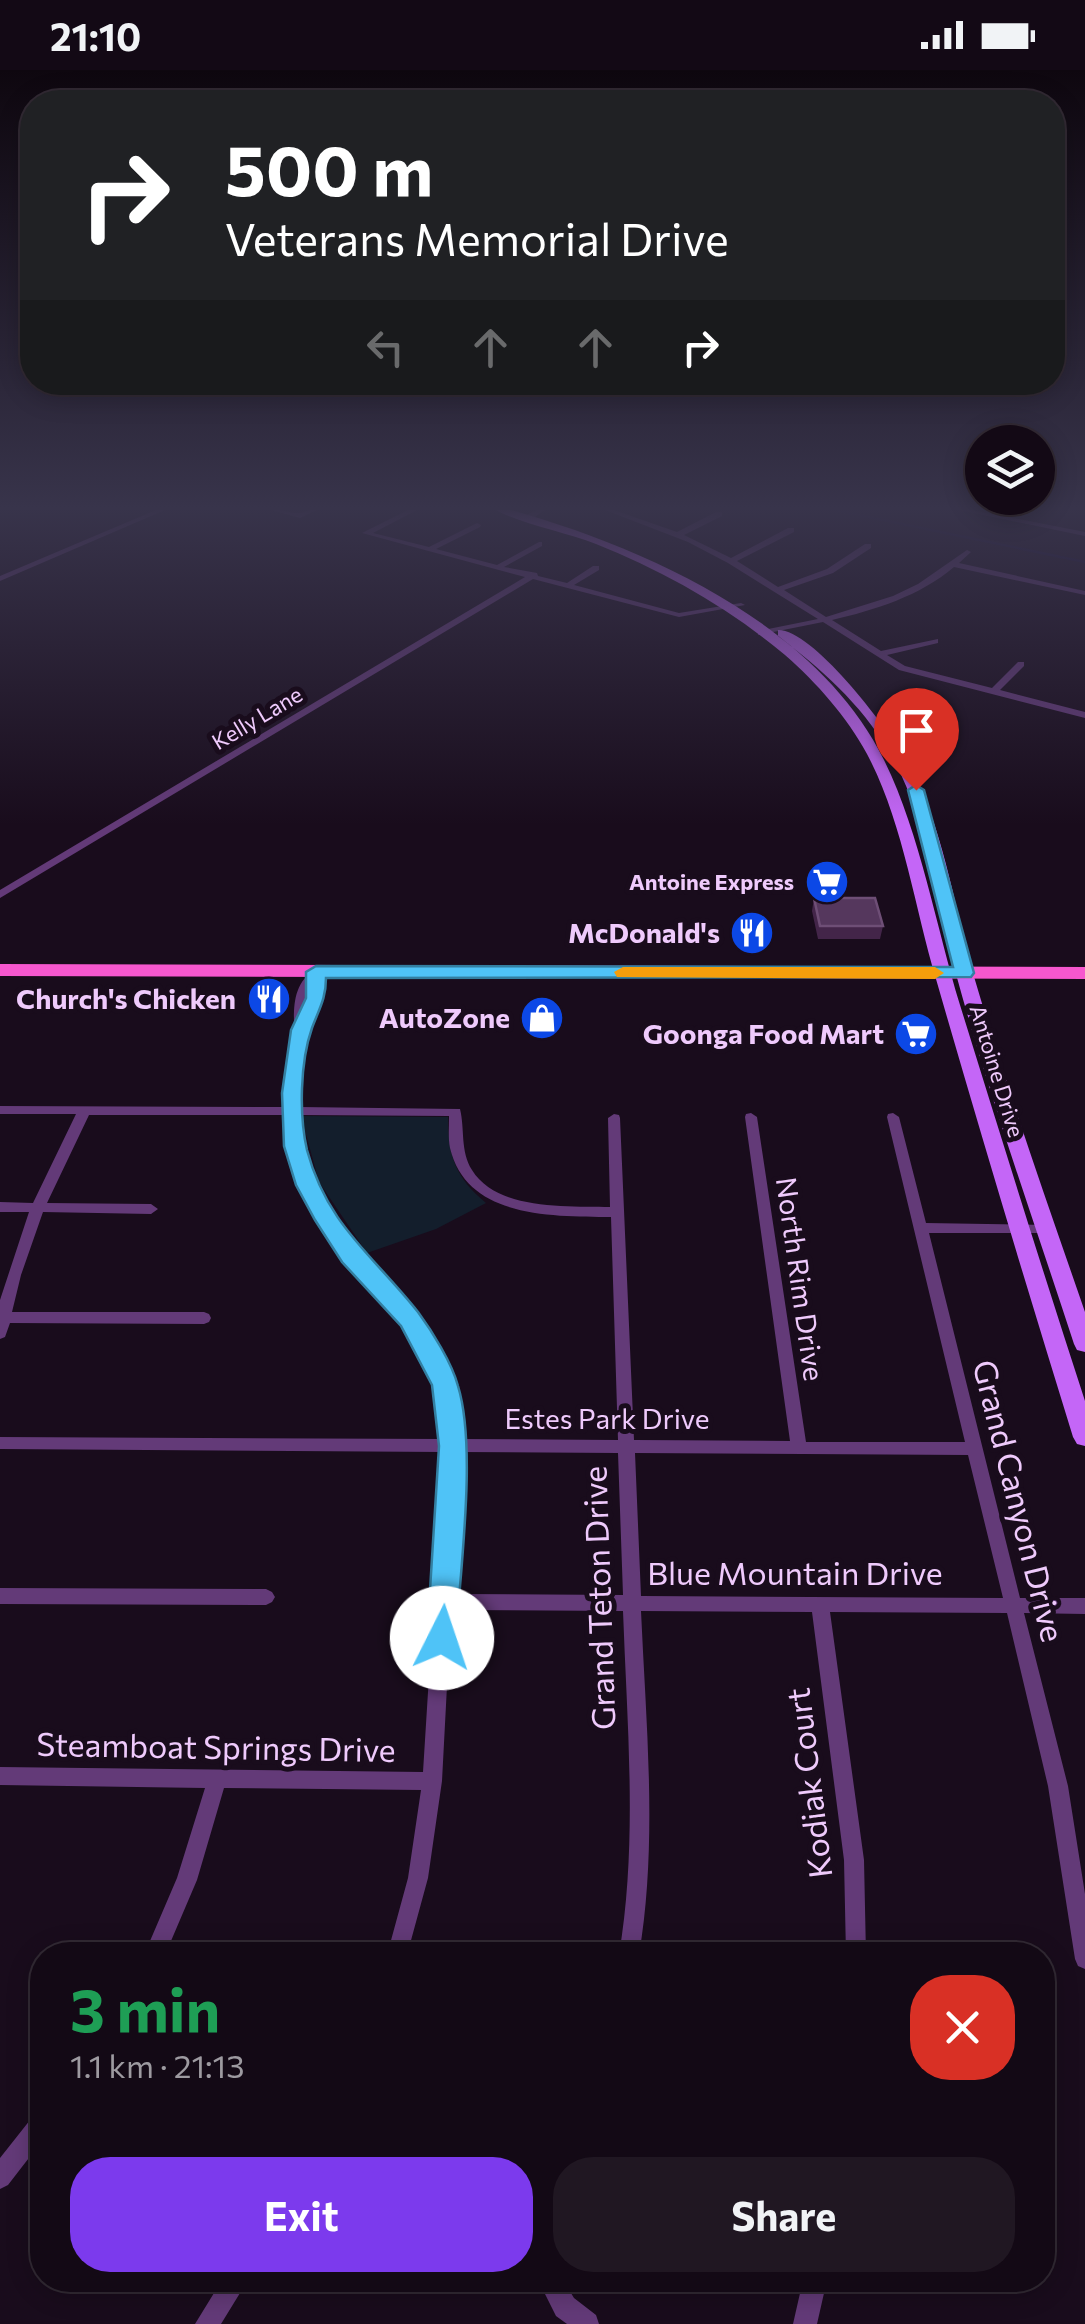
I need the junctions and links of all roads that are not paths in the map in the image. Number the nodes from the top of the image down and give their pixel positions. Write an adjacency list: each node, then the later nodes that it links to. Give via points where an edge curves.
1 (467, 615): 13 (street, Kelly Lane)
2 (739, 615): 7 (main road, Antoine Drive)
3 (752, 615): 7 (main road, Antoine Drive)
4 (819, 615): 6 (street)
5 (843, 615): 6 (street)
6 (826, 620): 7 (street); 9 (street)
7 (769, 631): 16 (main road, Antoine Drive, via 827,690 884,769); 17 (main road, Antoine Drive, via 830,672 896,752 923,811)
8 (935, 641): 9 (street)
9 (878, 654): 11 (street, via 902,668)
10 (1021, 664): 11 (street)
11 (993, 692): 12 (street)
12 (1085, 715)
13 (0, 895)
14 (0, 970): 15 (main road)
15 (316, 972): 16 (main road); 21 (street)
16 (942, 973): 17 (main road); 22 (main road, Antoine Drive)
17 (964, 973): 18 (main road); 22 (main road, Antoine Drive)
18 (1085, 973)
19 (0, 1110): 20 (street)
20 (84, 1111): 21 (street); 27 (street)
21 (291, 1112): 29 (street, via 455,1112 460,1165 494,1196 536,1209); 38 (street, via 300,1166 323,1214 351,1256 410,1320 440,1369)
22 (995, 1115): 31 (main road, Antoine Drive); 32 (main road, Antoine Drive)
23 (751, 1117): 40 (street, North Rim Drive)
24 (893, 1117): 30 (street, Grand Canyon Drive)
25 (614, 1118): 29 (street, Grand Teton Drive)
26 (0, 1208): 27 (street)
27 (36, 1208): 28 (street); 34 (street)
28 (151, 1209)
29 (618, 1212): 39 (street, Grand Teton Drive)
30 (920, 1228): 31 (street); 41 (street, Grand Canyon Drive)
31 (1018, 1228): 32 (street); 36 (main road, Antoine Drive)
32 (1048, 1228): 35 (main road, Antoine Drive)
33 (204, 1318): 34 (street)
34 (1, 1322)
35 (1085, 1344)
36 (1085, 1438)
37 (0, 1443): 38 (street, Estes Park Drive)
38 (452, 1446): 39 (street, Estes Park Drive); 44 (street)
39 (627, 1447): 40 (street, Estes Park Drive); 45 (street, Grand Teton Drive)
40 (798, 1448): 41 (street, Estes Park Drive)
41 (974, 1449): 47 (street, Grand Canyon Drive)
42 (0, 1596): 43 (street)
43 (266, 1596)
44 (444, 1602): 45 (street, Blue Mountain Drive); 51 (street)
45 (633, 1603): 46 (street, Blue Mountain Drive); 54 (street, Grand Teton Drive, via 640,1816)
46 (820, 1604): 47 (street, Blue Mountain Drive); 55 (street, Kodiak Court, via 854,1860)
47 (1012, 1606): 48 (street, Blue Mountain Drive); 56 (street, Grand Canyon Drive, via 1058,1786)
48 (1085, 1606)
49 (0, 1776): 50 (street, Steamboat Springs Drive)
50 (218, 1778): 51 (street, Steamboat Springs Drive); 52 (street)
51 (432, 1781): 53 (street)
52 (160, 1942)
53 (401, 1942)
54 (632, 1942)
55 (856, 1942)
56 (1085, 1960)
57 (30, 2138): 58 (street)
58 (0, 2177)
59 (228, 2292): 62 (street)
60 (557, 2292): 63 (street)
61 (812, 2292): 64 (street)
62 (207, 2324)
63 (587, 2324)
64 (805, 2324)

